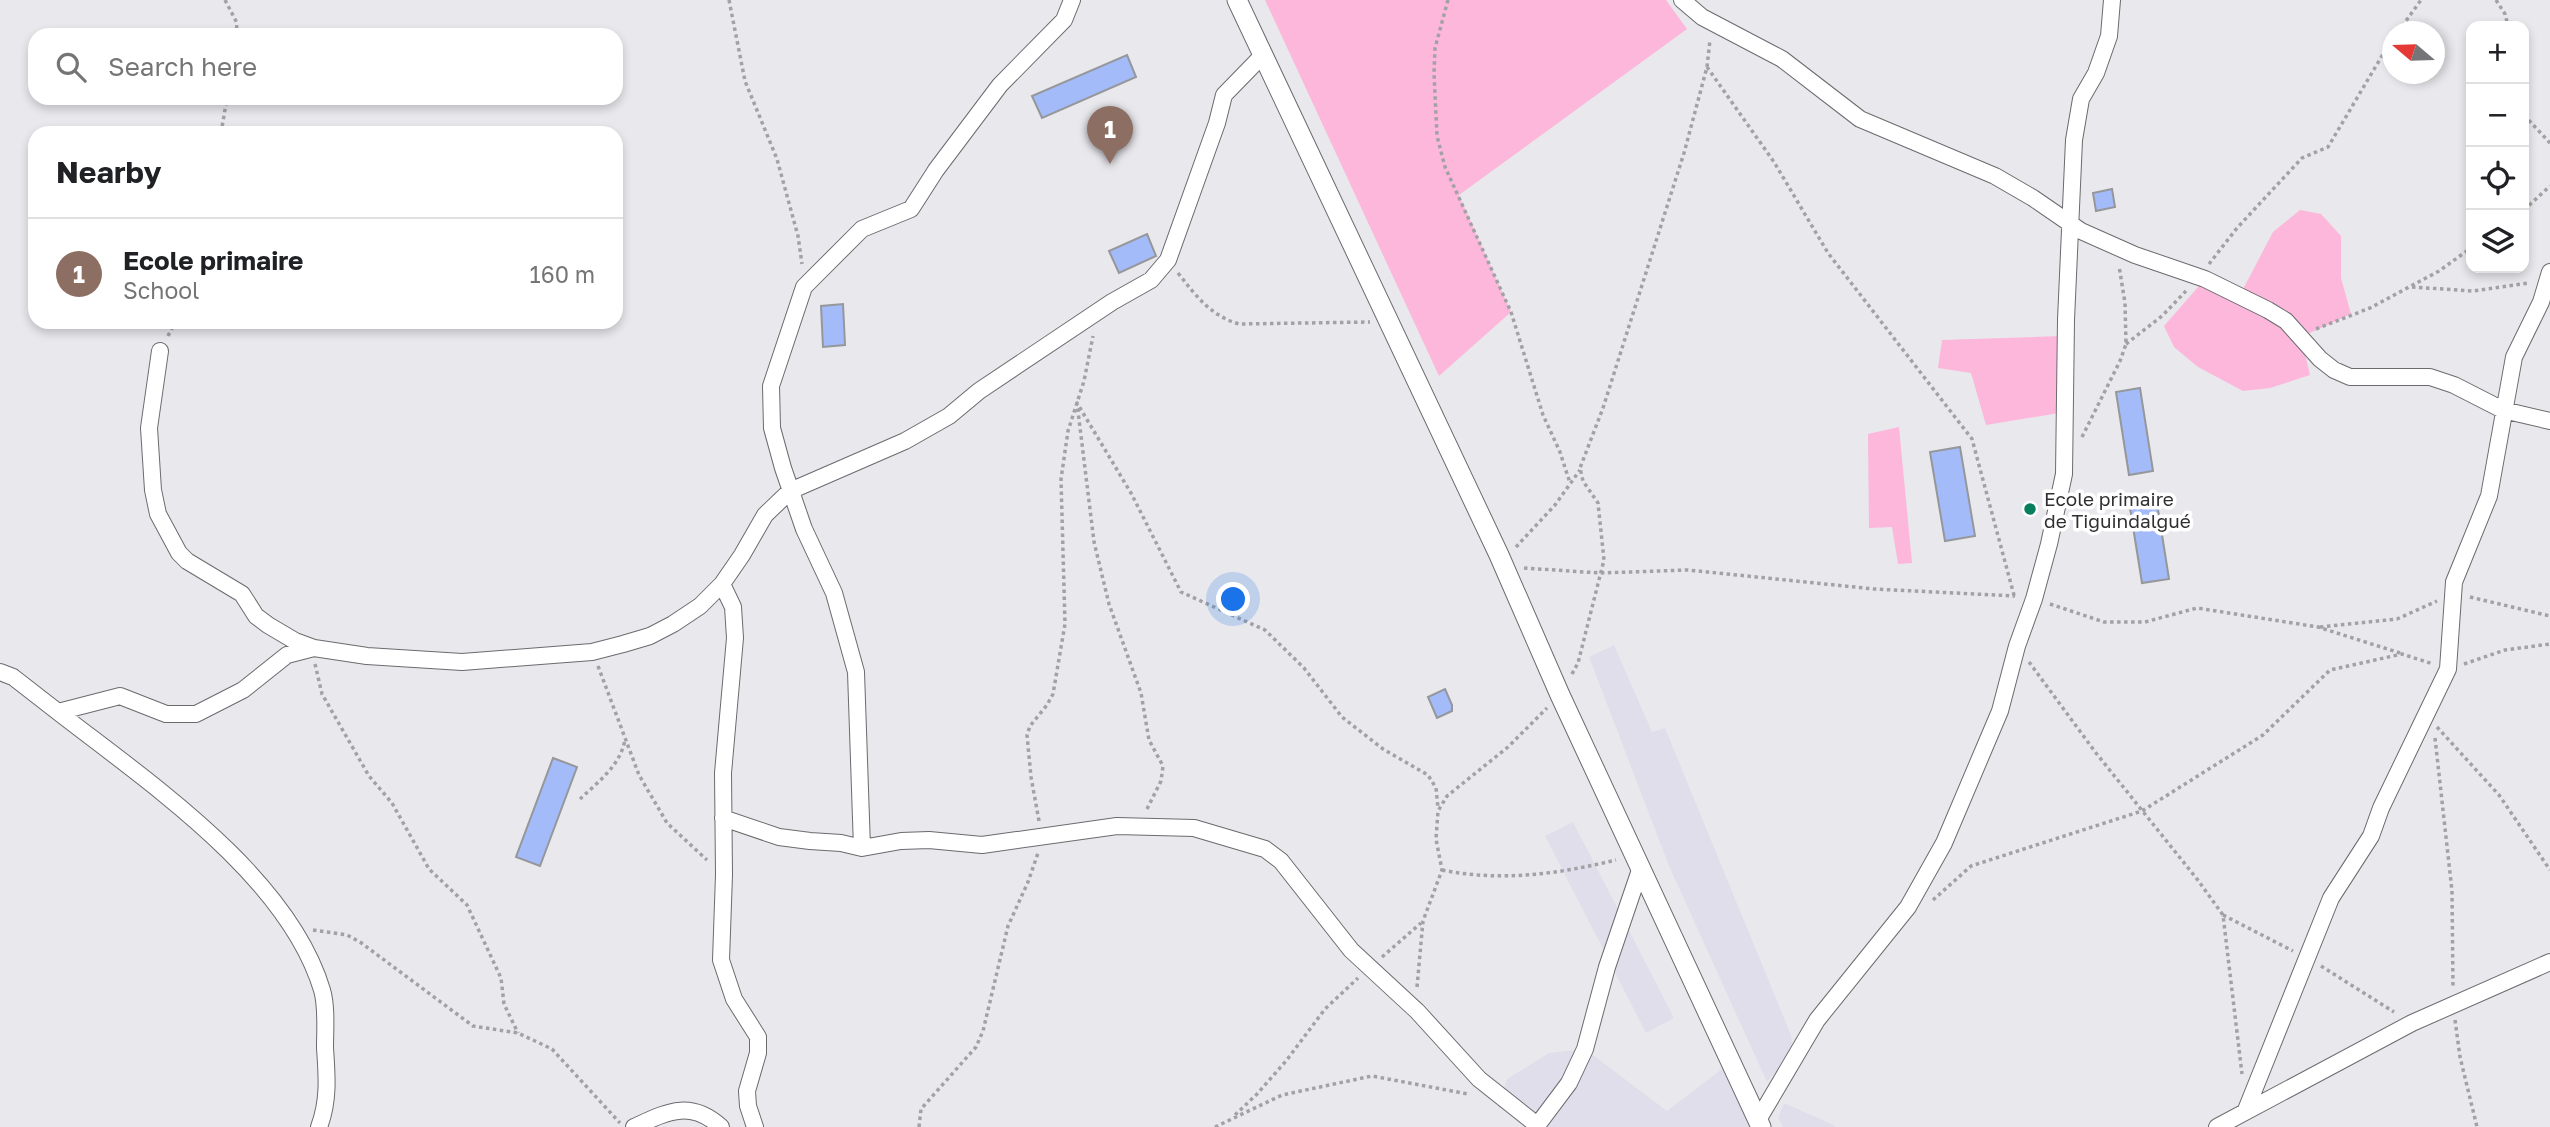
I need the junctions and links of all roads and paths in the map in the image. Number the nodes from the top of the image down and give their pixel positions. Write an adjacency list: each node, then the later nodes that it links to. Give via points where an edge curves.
1 (225, 0): 13 (path)
2 (729, 0): 30 (path, via 745,81 778,159 798,236)
3 (1072, 0): 30 (street, via 1064,20 999,85 911,209 862,229)
4 (1237, 0): 15 (street)
5 (1448, 0): 41 (path, via 1435,48 1434,73 1437,135 1445,167 1511,312)
6 (1682, 0): 12 (street)
7 (2112, 0): 23 (street, via 2109,36 2081,99)
8 (2421, 0): 10 (path)
9 (2496, 0): 11 (path)
10 (2406, 21)
11 (2507, 21)
12 (1712, 22): 16 (path); 23 (street, via 1782,60 1860,119 1996,176)
13 (237, 28)
14 (2382, 55): 27 (path, via 2328,147 2302,158)
15 (1262, 56): 26 (street, via 1224,95); 32 (street)
16 (1707, 67): 40 (path, via 1676,178); 46 (path, via 1774,162 1828,253 1972,439)
17 (226, 105): 19 (path)
18 (2529, 120): 20 (path)
19 (222, 126)
20 (2550, 143)
21 (2550, 186): 22 (path)
22 (2529, 205)
23 (2070, 225): 24 (street); 47 (street, via 2064,474)
24 (2112, 244): 27 (street); 34 (path, via 2120,269)
25 (2466, 252): 29 (path)
26 (1168, 260): 31 (street, via 1152,279); 32 (path, via 1197,297 1225,320 1253,324)
27 (2199, 277): 33 (street, via 2269,310); 34 (path, via 2162,316)
28 (2548, 278): 29 (path, via 2473,291); 37 (street, via 2514,356)
29 (2410, 286): 33 (path)
30 (804, 287): 42 (street, via 771,386 772,428)
31 (1098, 311): 36 (path); 42 (street, via 949,416 905,441)
32 (1389, 322): 43 (street)
33 (2301, 337): 37 (street, via 2320,359 2350,377 2430,377)
34 (2126, 344): 39 (path)
35 (160, 351): 51 (street, via 149,428 158,514 187,561 242,594 268,625)
36 (1077, 403): 60 (path, via 1181,592 1265,630 1304,668 1342,716 1382,749 1428,775 1436,788); 63 (path, via 1094,542 1141,692 1149,740 1163,766 1161,781); 64 (path, via 1061,479 1065,624 1053,694 1027,735)
37 (2503, 410): 38 (street); 54 (street, via 2489,496 2454,582)
38 (2550, 421)
39 (2080, 441)
40 (1580, 468): 41 (path); 44 (path, via 1598,503 1604,560)
41 (1570, 483): 43 (path, via 1520,540)
42 (790, 491): 45 (street, via 765,515); 65 (street, via 834,593 856,672)
43 (1504, 567): 44 (path); 56 (street)
44 (1600, 573): 46 (path, via 1688,570 1874,589); 56 (path, via 1578,663)
45 (722, 584): 52 (street, via 673,624 650,636); 62 (street, via 734,620)
46 (2014, 596): 48 (path)
47 (2034, 599): 50 (street); 53 (path, via 2104,622 2145,622 2197,608 2318,627)
48 (2015, 608)
49 (2550, 644): 54 (path, via 2505,650)
50 (2017, 646): 61 (path); 81 (street, via 2000,711 1944,843 1908,907 1817,1020)
51 (318, 648): 52 (street, via 462,663); 57 (street, via 287,655 243,690 196,713 166,714 120,696); 77 (path, via 314,667 322,694 429,869 467,905 501,978 504,1004)
52 (592, 652): 58 (path)
53 (2402, 654): 54 (path); 61 (path, via 2330,670 2263,735)
54 (2448, 669): 79 (street, via 2371,836 2331,898)
55 (0, 672): 57 (street)
56 (1560, 695): 60 (path, via 1508,747 1447,796); 66 (street)
57 (58, 712): 72 (street, via 196,820)
58 (626, 737): 59 (path, via 613,766); 69 (path, via 639,775 667,823)
59 (580, 799)
60 (1438, 811): 67 (path, via 1436,839)
61 (2142, 811): 70 (path, via 1971,866); 79 (path, via 2223,915)
62 (723, 818): 65 (street, via 779,836); 69 (street)
63 (1139, 827): 64 (street); 74 (street, via 1194,828 1265,849 1281,861)
64 (1042, 836): 65 (street, via 982,845 929,840); 88 (path, via 1008,926 983,1031 976,1047 921,1108)
65 (862, 848)
66 (1638, 861): 67 (path, via 1524,876 1470,876); 81 (street); 82 (street, via 1585,1049 1569,1083)
67 (1442, 870): 71 (path)
68 (2550, 870): 75 (path, via 2499,795 2433,723 2452,891)
69 (724, 875): 87 (street, via 721,960 728,984 759,1044 747,1091)
70 (1931, 902)
71 (1423, 921): 74 (path); 76 (path)
72 (293, 927): 77 (path, via 347,935 473,1026); 83 (street, via 323,993 328,1097)
73 (2550, 962): 75 (street)
74 (1370, 968): 76 (street); 80 (path, via 1325,1009 1272,1077)
75 (2453, 1004): 79 (street); 91 (path)
76 (1417, 1011): 82 (street, via 1479,1079)
77 (518, 1033): 84 (path, via 552,1049)
78 (1477, 1098): 80 (path, via 1372,1076 1282,1095)
79 (2246, 1110): 90 (street)
80 (1231, 1118): 89 (path)
81 (1760, 1123)
82 (1537, 1126)
83 (319, 1127)
84 (623, 1127)
85 (634, 1127): 86 (street, via 682,1109)
86 (721, 1127)
87 (755, 1127)
88 (919, 1127)
89 (1215, 1127)
90 (2217, 1127)
91 (2477, 1127)

